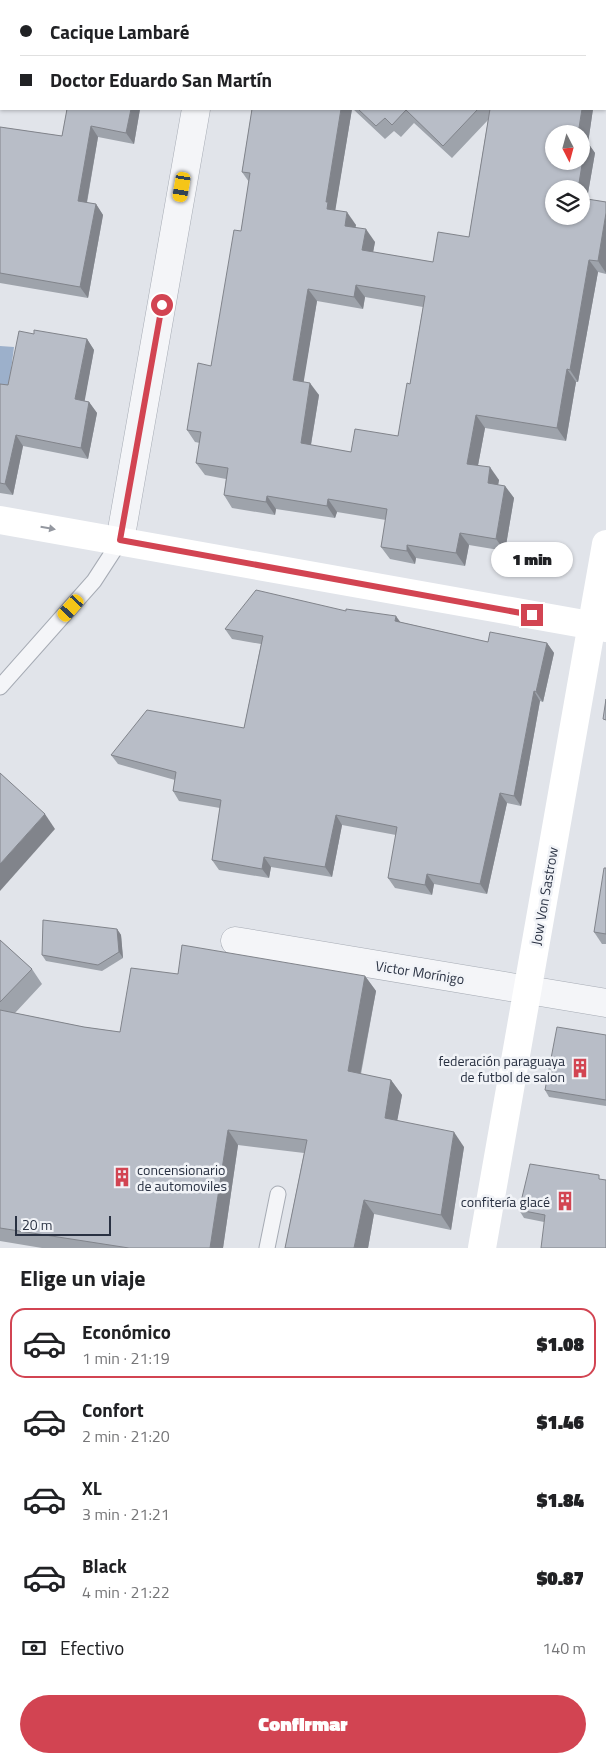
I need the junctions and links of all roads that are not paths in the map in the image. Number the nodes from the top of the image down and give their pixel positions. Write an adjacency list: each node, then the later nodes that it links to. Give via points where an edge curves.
1 (196, 110): 3 (street)
2 (0, 520): 3 (street, one-way to 3)
3 (120, 540): 5 (street); 6 (lane, via 94,581)
4 (606, 544): 5 (street, Jow Von Sastrow)
5 (598, 627): 8 (street, Jow Von Sastrow)
6 (0, 687)
7 (235, 942): 8 (street, Victor Morínigo)
8 (528, 990): 9 (street, Victor Morínigo); 12 (street, Jow Von Sastrow)
9 (606, 1003)
10 (278, 1194): 11 (lane)
11 (267, 1248)
12 (482, 1248)

